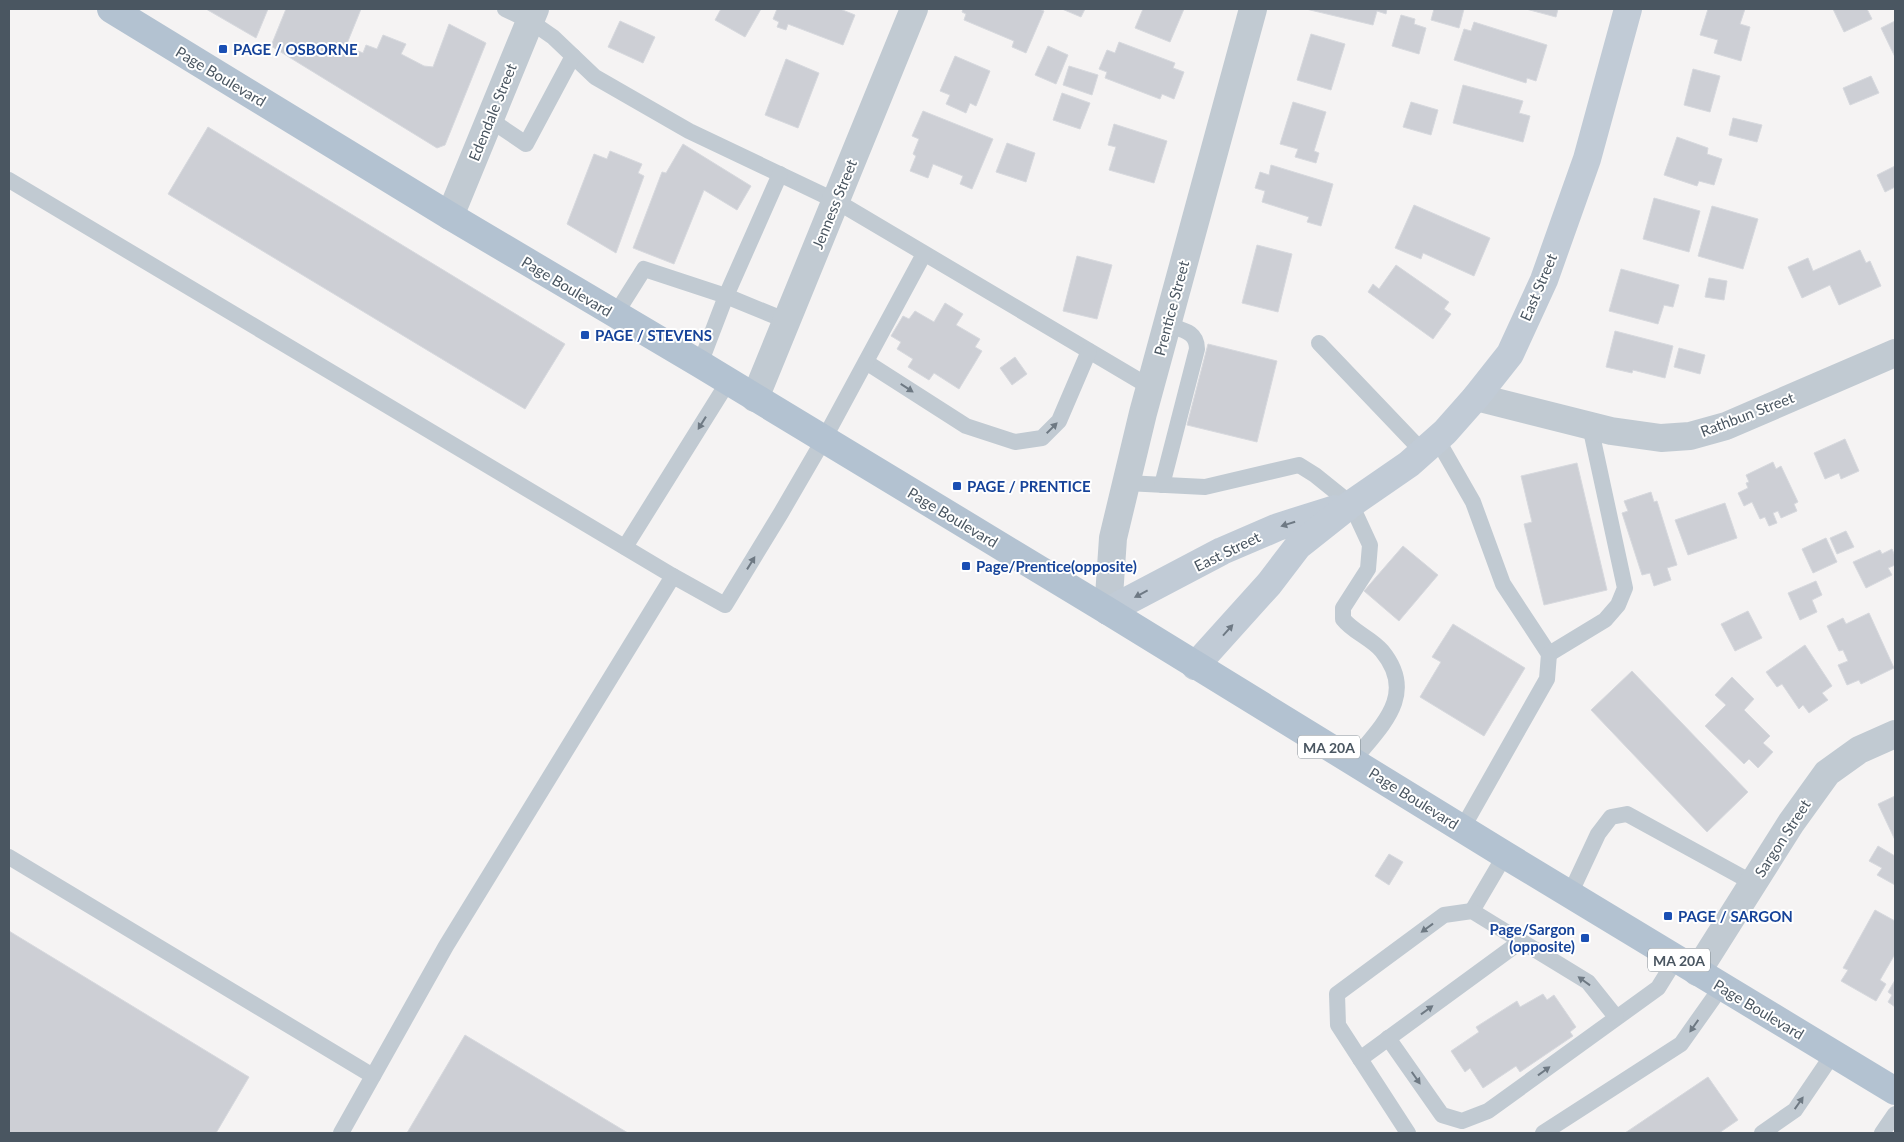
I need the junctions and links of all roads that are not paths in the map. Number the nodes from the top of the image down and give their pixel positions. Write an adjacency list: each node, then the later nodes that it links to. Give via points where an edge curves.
1 (505, 9): 6 (lane)
2 (914, 9): 11 (street, Jenness Street)
3 (1253, 9): 17 (street, Prentice Street)
4 (1628, 9): 25 (main road, East Street, via 1586,159 1544,280 1510,354)
5 (121, 10): 12 (main road, Page Boulevard / MA 20A)
6 (532, 15): 7 (lane); 8 (street, Edendale Street)
7 (573, 56): 8 (lane, via 526,144); 9 (lane, via 595,77 689,130)
8 (489, 120): 12 (street, Edendale Street)
9 (780, 174): 11 (lane); 14 (lane)
10 (9, 180): 33 (lane)
11 (836, 201): 13 (lane); 16 (street, Jenness Street)
12 (450, 216): 15 (main road, Page Boulevard / MA 20A)
13 (924, 254): 19 (lane); 21 (lane)
14 (726, 296): 15 (lane, via 644,269); 16 (lane); 22 (lane)
15 (615, 315): 22 (main road, Page Boulevard / MA 20A)
16 (787, 321): 26 (street, Jenness Street)
17 (1167, 325): 24 (street, Prentice Street); 31 (lane, via 1192,334 1197,341 1197,350)
18 (1319, 343): 29 (lane)
19 (1089, 352): 21 (lane, one-way to 19, via 966,426 1015,442 1042,438 1059,421); 24 (lane)
20 (1895, 353): 27 (street, Rathbun Street, via 1726,426 1690,436 1661,438)
21 (866, 362): 28 (lane)
22 (700, 364): 23 (main road, Page Boulevard / MA 20A)
23 (728, 382): 26 (main road, Page Boulevard / MA 20A); 33 (lane, one-way to 33)
24 (1150, 387): 30 (street, Prentice Street)
25 (1476, 397): 27 (street, Rathbun Street); 29 (main road, East Street)
26 (755, 398): 28 (main road, Page Boulevard / MA 20A)
27 (1590, 426): 36 (lane, via 1625,588 1618,605 1605,620)
28 (824, 440): 34 (lane, one-way to 28, via 725,605); 35 (main road, Page Boulevard / MA 20A)
29 (1430, 445): 32 (main road, East Street); 36 (lane, via 1473,502 1503,584)
30 (1126, 483): 31 (lane); 35 (street, Prentice Street, via 1113,538)
31 (1162, 485): 32 (lane, via 1206,487 1299,465)
32 (1351, 504): 35 (main road, East Street, one-way to 35, via 1278,527 1222,551); 37 (main road, East Street, one-way to 32, via 1269,584 1298,546); 39 (lane, via 1370,544 1368,569 1343,608 1342,619 1381,649 1393,667 1398,693 1392,711)
33 (625, 547): 34 (lane)
34 (673, 576): 53 (lane, via 446,946)
35 (1108, 611): 37 (main road, Page Boulevard / MA 20A)
36 (1549, 654): 40 (lane, via 1547,679)
37 (1195, 666): 39 (main road, Page Boulevard / MA 20A)
38 (1895, 734): 43 (street, Sargon Street, via 1859,750 1827,773)
39 (1353, 761): 40 (main road, Page Boulevard / MA 20A)
40 (1462, 829): 41 (main road, Page Boulevard / MA 20A)
41 (1505, 855): 44 (main road, Page Boulevard / MA 20A); 45 (lane)
42 (9, 857): 53 (lane)
43 (1753, 883): 44 (lane, via 1627,814 1611,817 1598,834); 47 (street, Sargon Street)
44 (1570, 894): 47 (main road, Page Boulevard / MA 20A)
45 (1472, 911): 46 (lane); 52 (lane, one-way to 52, via 1444,915 1337,994 1338,1024)
46 (1520, 942): 49 (lane, one-way to 46, via 1588,982); 50 (lane, one-way to 46)
47 (1687, 965): 48 (main road, Page Boulevard / MA 20A); 49 (lane)
48 (1722, 986): 51 (main road, Page Boulevard / MA 20A); 58 (lane, one-way to 58, via 1681,1044)
49 (1616, 1018): 50 (lane, one-way to 49, via 1442,1115 1462,1121 1488,1111)
50 (1388, 1038): 52 (lane)
51 (1834, 1054): 54 (main road, Page Boulevard / MA 20A); 59 (lane, one-way to 51, via 1795,1110)
52 (1360, 1059): 57 (lane)
53 (373, 1076): 56 (lane)
54 (1895, 1091)
55 (1895, 1114): 60 (lane)
56 (341, 1133)
57 (1408, 1133)
58 (1543, 1133)
59 (1762, 1133)
60 (1882, 1133)

